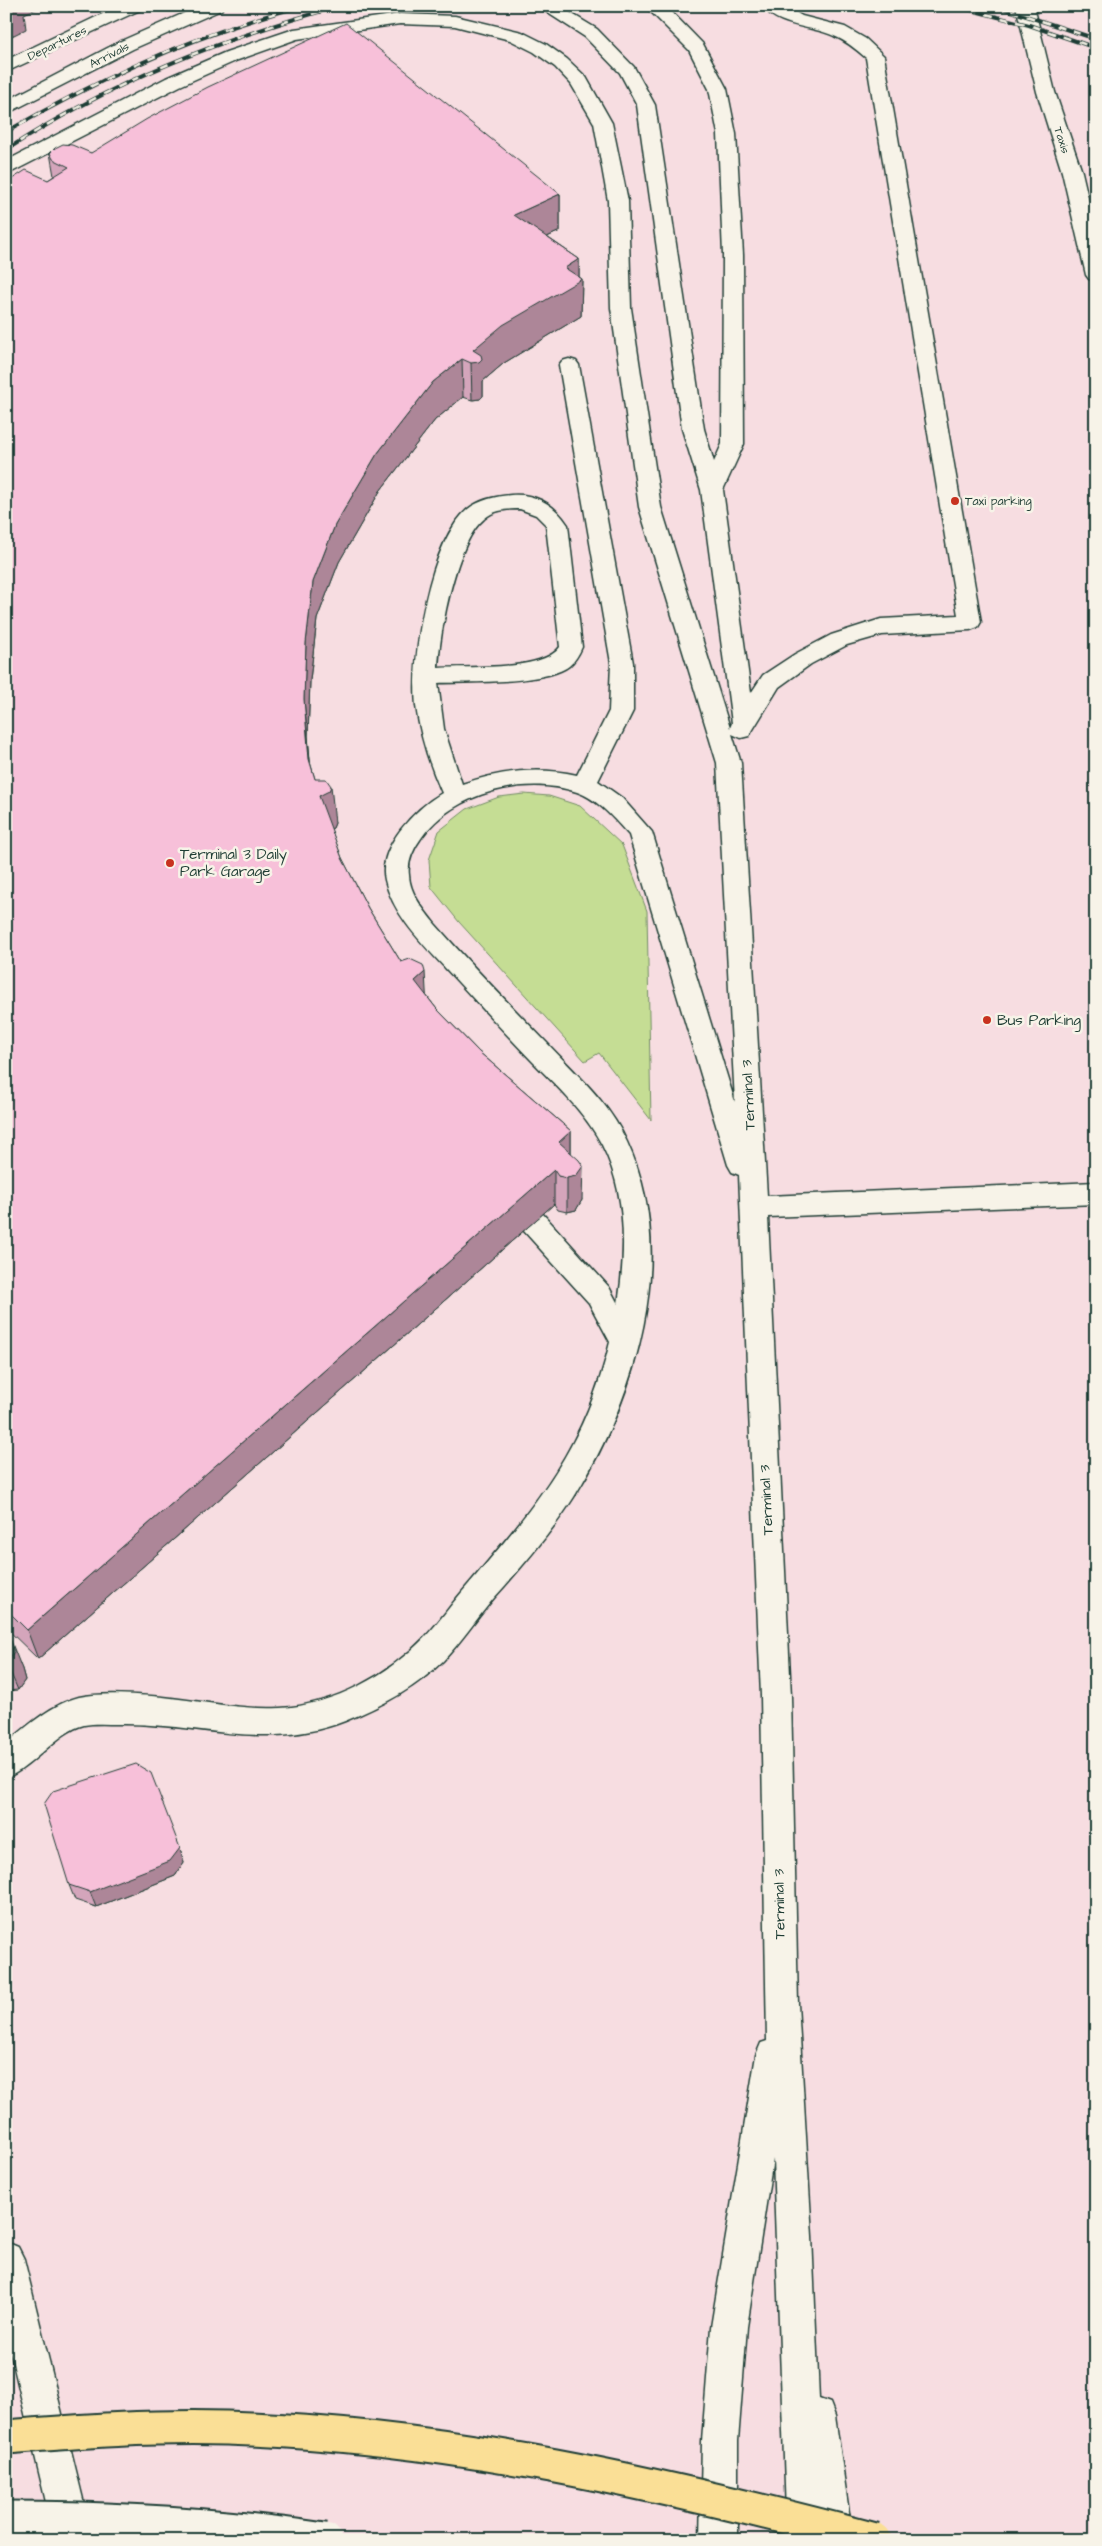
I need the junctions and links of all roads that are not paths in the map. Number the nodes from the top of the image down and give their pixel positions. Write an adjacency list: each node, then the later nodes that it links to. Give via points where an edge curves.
1 (104, 6): 8 (street)
2 (134, 6): 9 (street, Departures)
3 (215, 6): 10 (street, Arrivals, via 127,45)
4 (546, 6): 14 (street, via 592,33 628,71 646,105 693,429)
5 (770, 6): 16 (street, via 796,20 839,31 875,56 970,622 881,627 839,640 771,681)
6 (1025, 6): 12 (street, Taxis, via 1046,92 1072,172)
7 (660, 11): 14 (street, via 702,56 718,90 727,134 733,255 733,444)
8 (6, 56)
9 (6, 67)
10 (6, 108)
11 (6, 169): 17 (street, via 173,82 294,34 400,19 455,21 516,36 562,63 579,81 603,123 618,201 621,308 650,507)
12 (1096, 275)
13 (569, 365): 18 (street, via 622,663 621,712)
14 (712, 490): 16 (street)
15 (427, 676): 15 (street, via 536,669 559,662 566,655 571,647 557,525 552,516 530,504 501,503 488,507 468,523 435,602); 19 (street, via 428,707 442,766)
16 (744, 723): 17 (street)
17 (729, 763): 21 (street, Terminal 3)
18 (584, 785): 19 (street, via 548,779 512,780 472,788); 21 (street, via 615,806 640,832)
19 (456, 797): 23 (street, via 436,806 413,829 399,854 396,878 405,899 430,936 594,1110 616,1146 630,1185 638,1226 636,1284)
20 (1096, 1193): 21 (street)
21 (754, 1207): 25 (street, Terminal 3, via 776,1696)
22 (533, 1222): 23 (street, via 599,1295)
23 (624, 1340): 24 (street, via 611,1388 593,1432 571,1475 543,1518 424,1658 384,1687 310,1718 279,1722 170,1710 75,1712)
24 (6, 1764)
25 (780, 2004): 26 (street, Terminal 3); 32 (street, via 730,2328 720,2441)
26 (795, 2236): 33 (street); 34 (street)
27 (6, 2259): 30 (street)
28 (6, 2437): 35 (highway, bridge, via 114,2428 206,2427 309,2432 421,2443 535,2459 664,2486 755,2506)
29 (6, 2518): 31 (street, bridge, via 98,2517 180,2522)
30 (74, 2540)
31 (325, 2540)
32 (719, 2540)
33 (806, 2540)
34 (834, 2540)
35 (876, 2540)

